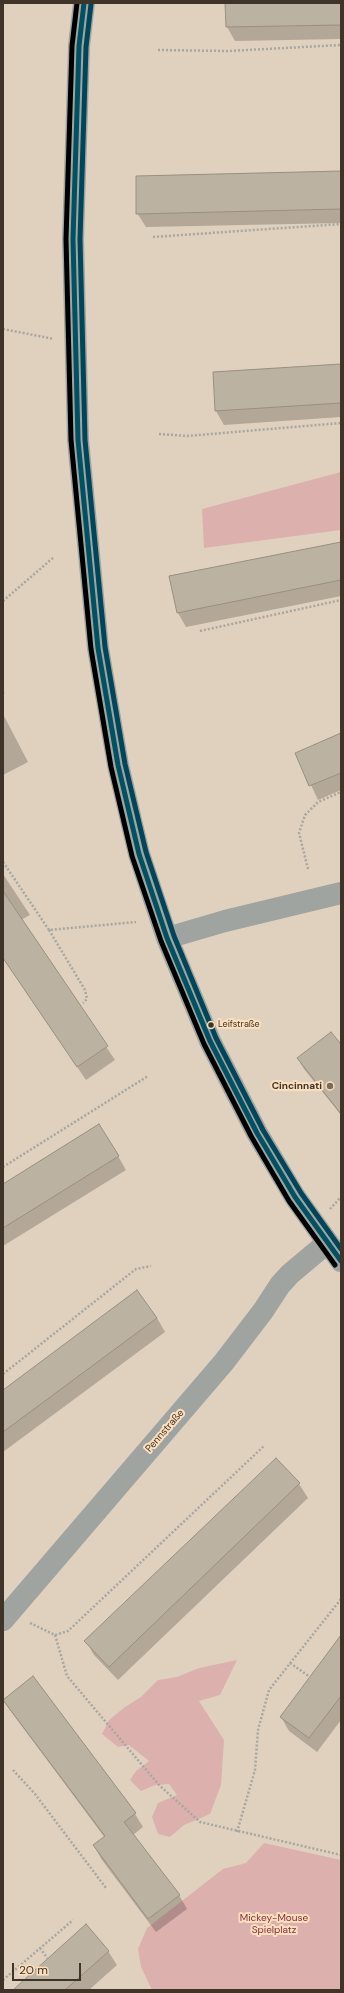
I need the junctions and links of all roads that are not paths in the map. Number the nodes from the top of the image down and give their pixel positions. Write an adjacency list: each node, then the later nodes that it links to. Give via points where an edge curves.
1 (84, 3): 3 (street, via 79,46 73,238 78,440 87,550 98,648 118,765 139,854)
2 (341, 893): 3 (street)
3 (167, 938): 4 (street, via 200,1020 227,1077 295,1197)
4 (327, 1243): 5 (street); 6 (street, Pennstraße, via 280,1285 224,1362)
5 (341, 1261)
6 (6, 1616)

